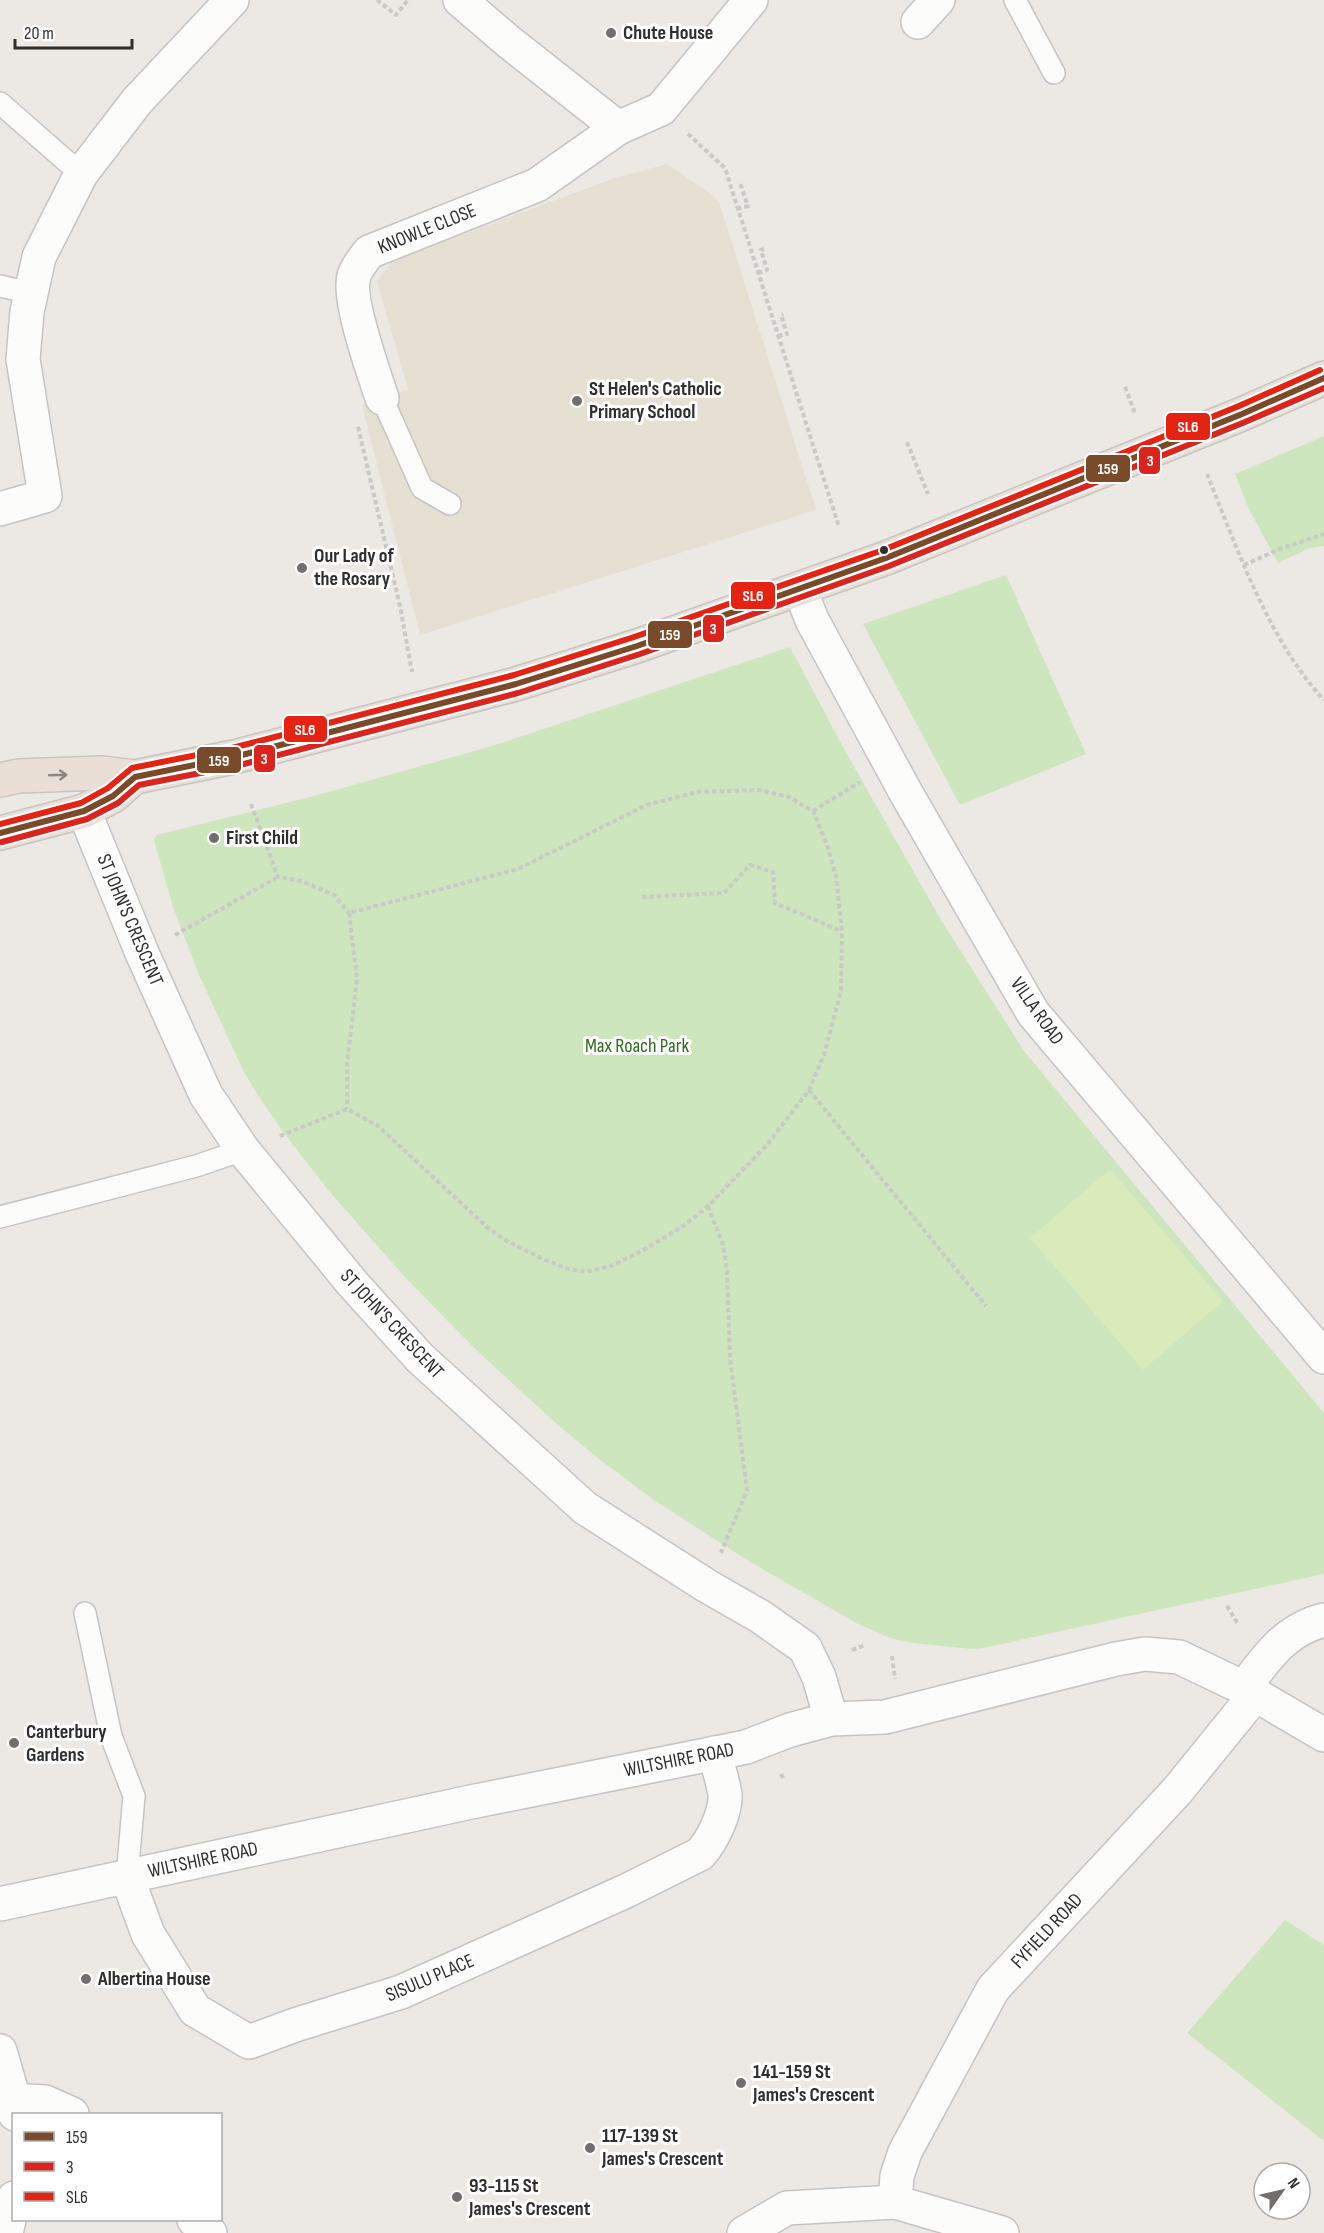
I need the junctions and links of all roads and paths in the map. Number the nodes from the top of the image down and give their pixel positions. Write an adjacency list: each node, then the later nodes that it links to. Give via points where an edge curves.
1 (232, 0): 11 (street, via 137,101)
2 (377, 0): 3 (path, via 396,15)
3 (408, 0)
4 (460, 0): 10 (street)
5 (751, 0): 9 (street)
6 (1015, 0): 7 (lane)
7 (1054, 73)
8 (0, 103): 11 (lane)
9 (661, 109): 10 (street, KNOWLE CLOSE); 13 (path, via 725,168)
10 (618, 129): 22 (street, KNOWLE CLOSE, via 537,185 369,252 354,274 351,291)
11 (81, 174): 17 (street, via 39,257)
12 (744, 185): 13 (path, via 741,186 748,206)
13 (737, 209): 15 (path)
14 (764, 249): 15 (path, via 761,250 767,270)
15 (758, 273): 19 (path)
16 (0, 286): 17 (lane)
17 (31, 293): 29 (street, via 23,359 45,496)
18 (783, 314): 19 (path, via 787,334)
19 (778, 336): 30 (path)
20 (1324, 378): 33 (highway, via 917,546)
21 (1125, 387): 23 (path)
22 (382, 398): 28 (lane, via 422,488)
23 (1134, 412)
24 (356, 417): 34 (path)
25 (907, 442): 27 (path)
26 (1207, 474): 32 (path)
27 (928, 494)
28 (450, 504)
29 (0, 509)
30 (839, 527)
31 (1324, 534): 32 (path)
32 (1244, 565): 35 (path, via 1282,643)
33 (800, 589): 36 (highway, via 516,684 234,758); 54 (street, VILLA ROAD, via 812,620 906,793 1033,1013)
34 (412, 672)
35 (1324, 700)
36 (135, 777): 38 (highway, one-way to 36, via 102,773); 40 (highway, via 113,796)
37 (868, 777): 41 (path)
38 (0, 780)
39 (251, 804): 43 (path)
40 (84, 811): 42 (highway); 50 (street, ST JOHN'S CRESCENT, via 206,1095)
41 (813, 811): 45 (path, via 789,797 759,790 697,792 647,805 518,869); 46 (path, via 836,876)
42 (0, 833)
43 (278, 877): 45 (path, via 334,894); 47 (path)
44 (642, 897): 46 (path, via 724,893 750,865 773,872 775,903)
45 (349, 913): 49 (path, via 357,979)
46 (842, 931): 48 (path, via 841,991 824,1055)
47 (175, 935)
48 (809, 1090): 51 (path, via 766,1146); 53 (path)
49 (346, 1109): 50 (path); 51 (path, via 378,1126 488,1228 565,1268 585,1272 611,1266 685,1225)
50 (243, 1150): 52 (lane); 55 (street, ST JOHN'S CRESCENT, via 353,1284 420,1358 585,1508)
51 (708, 1206): 55 (path, via 728,1270 730,1358 747,1491)
52 (0, 1217)
53 (986, 1306)
54 (1324, 1357)
55 (706, 1586): 65 (street, ST JOHN'S CRESCENT, via 805,1648 819,1677)
56 (1227, 1606): 59 (path)
57 (85, 1613): 70 (lane, via 111,1736 134,1796)
58 (1324, 1620): 64 (street, via 1300,1628 1281,1641)
59 (1238, 1624)
60 (866, 1645): 61 (path)
61 (852, 1650)
62 (892, 1656): 63 (path)
63 (895, 1679)
64 (1250, 1691): 65 (street, WILTSHIRE ROAD, via 1179,1657 1145,1654 885,1717); 66 (street, WILTSHIRE ROAD); 75 (street, FYFIELD ROAD, via 1177,1791 993,1989 906,2152 897,2176)
65 (831, 1719): 67 (street, WILTSHIRE ROAD)
66 (1324, 1735)
67 (715, 1753): 70 (street, WILTSHIRE ROAD); 70 (street, SISULU PLACE, via 725,1797 717,1829 700,1854 401,1992 249,2042 195,2010 148,1934)
68 (781, 1774): 69 (path)
69 (784, 1779)
70 (128, 1877): 71 (street, WILTSHIRE ROAD)
71 (0, 1904)
72 (0, 2051): 73 (street)
73 (15, 2108): 74 (street, via 45,2102)
74 (68, 2113)
75 (895, 2202): 80 (street, via 787,2208); 81 (street)
76 (12, 2208): 78 (street)
77 (195, 2221): 79 (street)
78 (6, 2233)
79 (210, 2233)
80 (744, 2233)
81 (1002, 2233)

